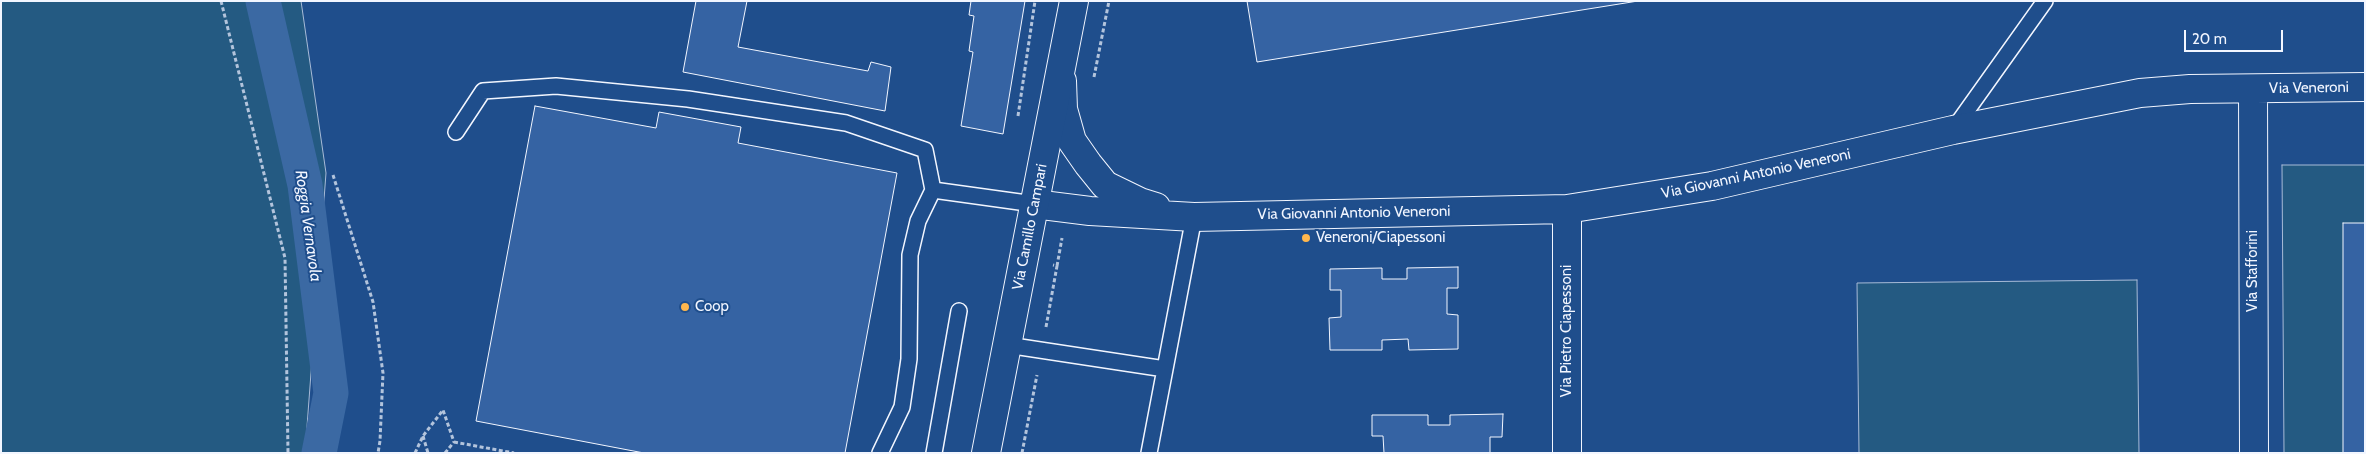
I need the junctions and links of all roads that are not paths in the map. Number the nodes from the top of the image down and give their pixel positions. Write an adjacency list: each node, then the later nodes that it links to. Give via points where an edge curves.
1 (1074, 1): 3 (street, Via Camillo Campari)
2 (2045, 1): 6 (lane)
3 (1062, 66): 9 (street, Via Camillo Campari); 11 (street, Via Giovanni Antonio Veneroni, via 1063,109 1072,141 1105,185 1140,202)
4 (2365, 87): 5 (street, Via Veneroni)
5 (2253, 89): 6 (street, Via Giovanni Antonio Veneroni, via 2140,93); 20 (street, Via Stafforini)
6 (1954, 130): 10 (street, Via Giovanni Antonio Veneroni, via 1712,186)
7 (456, 132): 8 (lane, via 483,91 556,86 688,98 846,123 925,150)
8 (933, 190): 9 (lane); 15 (lane, via 918,221 910,255 909,359 902,407)
9 (1034, 204): 11 (street, Via Giovanni Antonio Veneroni); 13 (street, Via Camillo Campari)
10 (1567, 209): 11 (street, Via Giovanni Antonio Veneroni); 19 (street, Via Pietro Ciapessoni)
11 (1194, 217): 14 (lane)
12 (959, 311): 16 (lane)
13 (1007, 345): 14 (lane); 17 (street, Via Camillo Campari)
14 (1165, 369): 18 (lane)
15 (881, 452)
16 (934, 453)
17 (986, 453)
18 (1149, 453)
19 (1567, 453)
20 (2254, 453)

